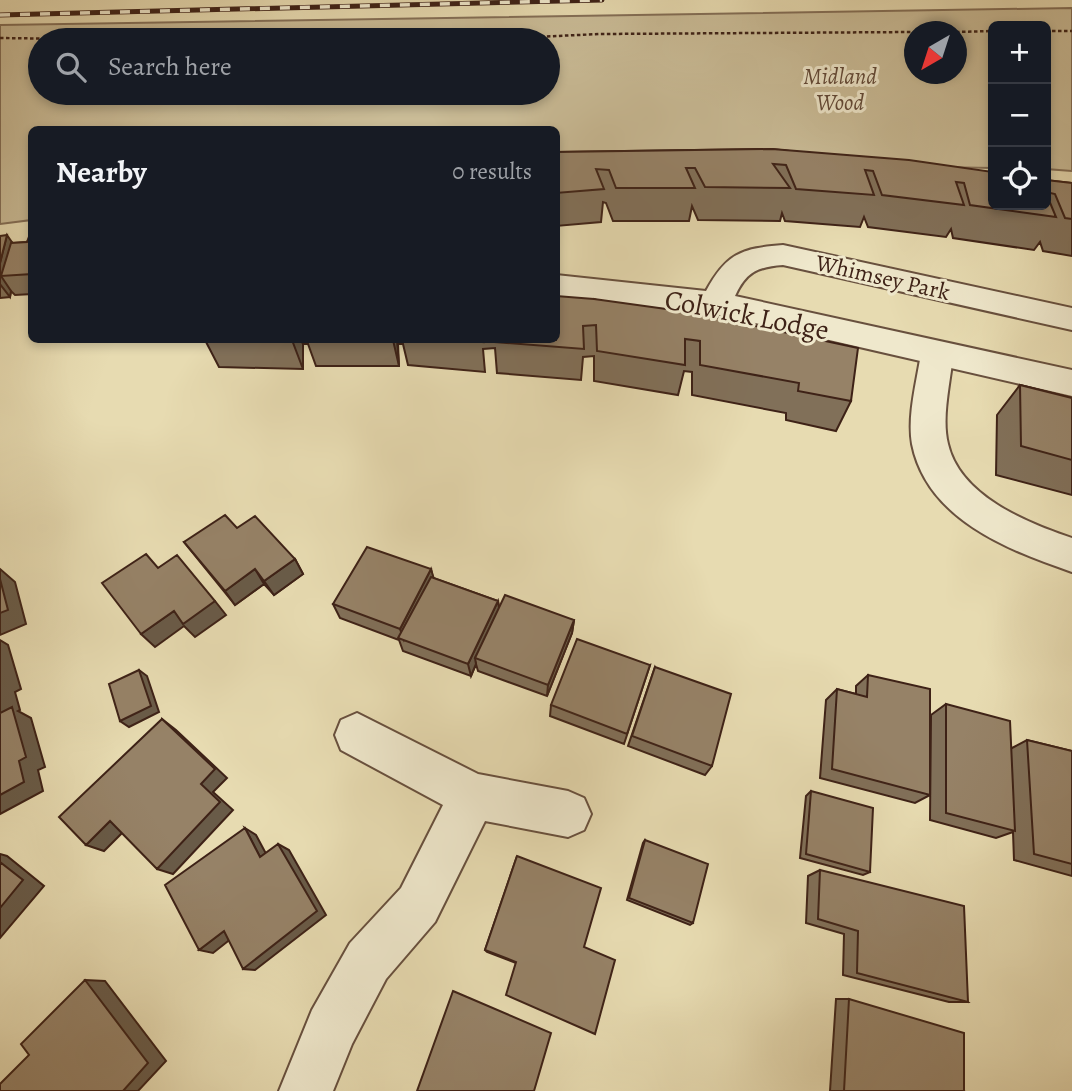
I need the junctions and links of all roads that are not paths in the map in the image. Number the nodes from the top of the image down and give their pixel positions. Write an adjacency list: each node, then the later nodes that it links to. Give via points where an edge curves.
1 (560, 285): 2 (street, Colwick Lodge)
2 (716, 303): 3 (street, Whimsey Park, via 731,270 753,256 783,255); 4 (street, Colwick Lodge)
3 (1072, 319)
4 (937, 353): 5 (street, Colwick Lodge); 6 (street, via 930,444 944,478 984,517 1033,544)
5 (1072, 383)
6 (1072, 555)
7 (356, 735): 8 (street)
8 (473, 796): 9 (street); 10 (street, via 418,905 368,961 331,1029)
9 (569, 814)
10 (306, 1091)

